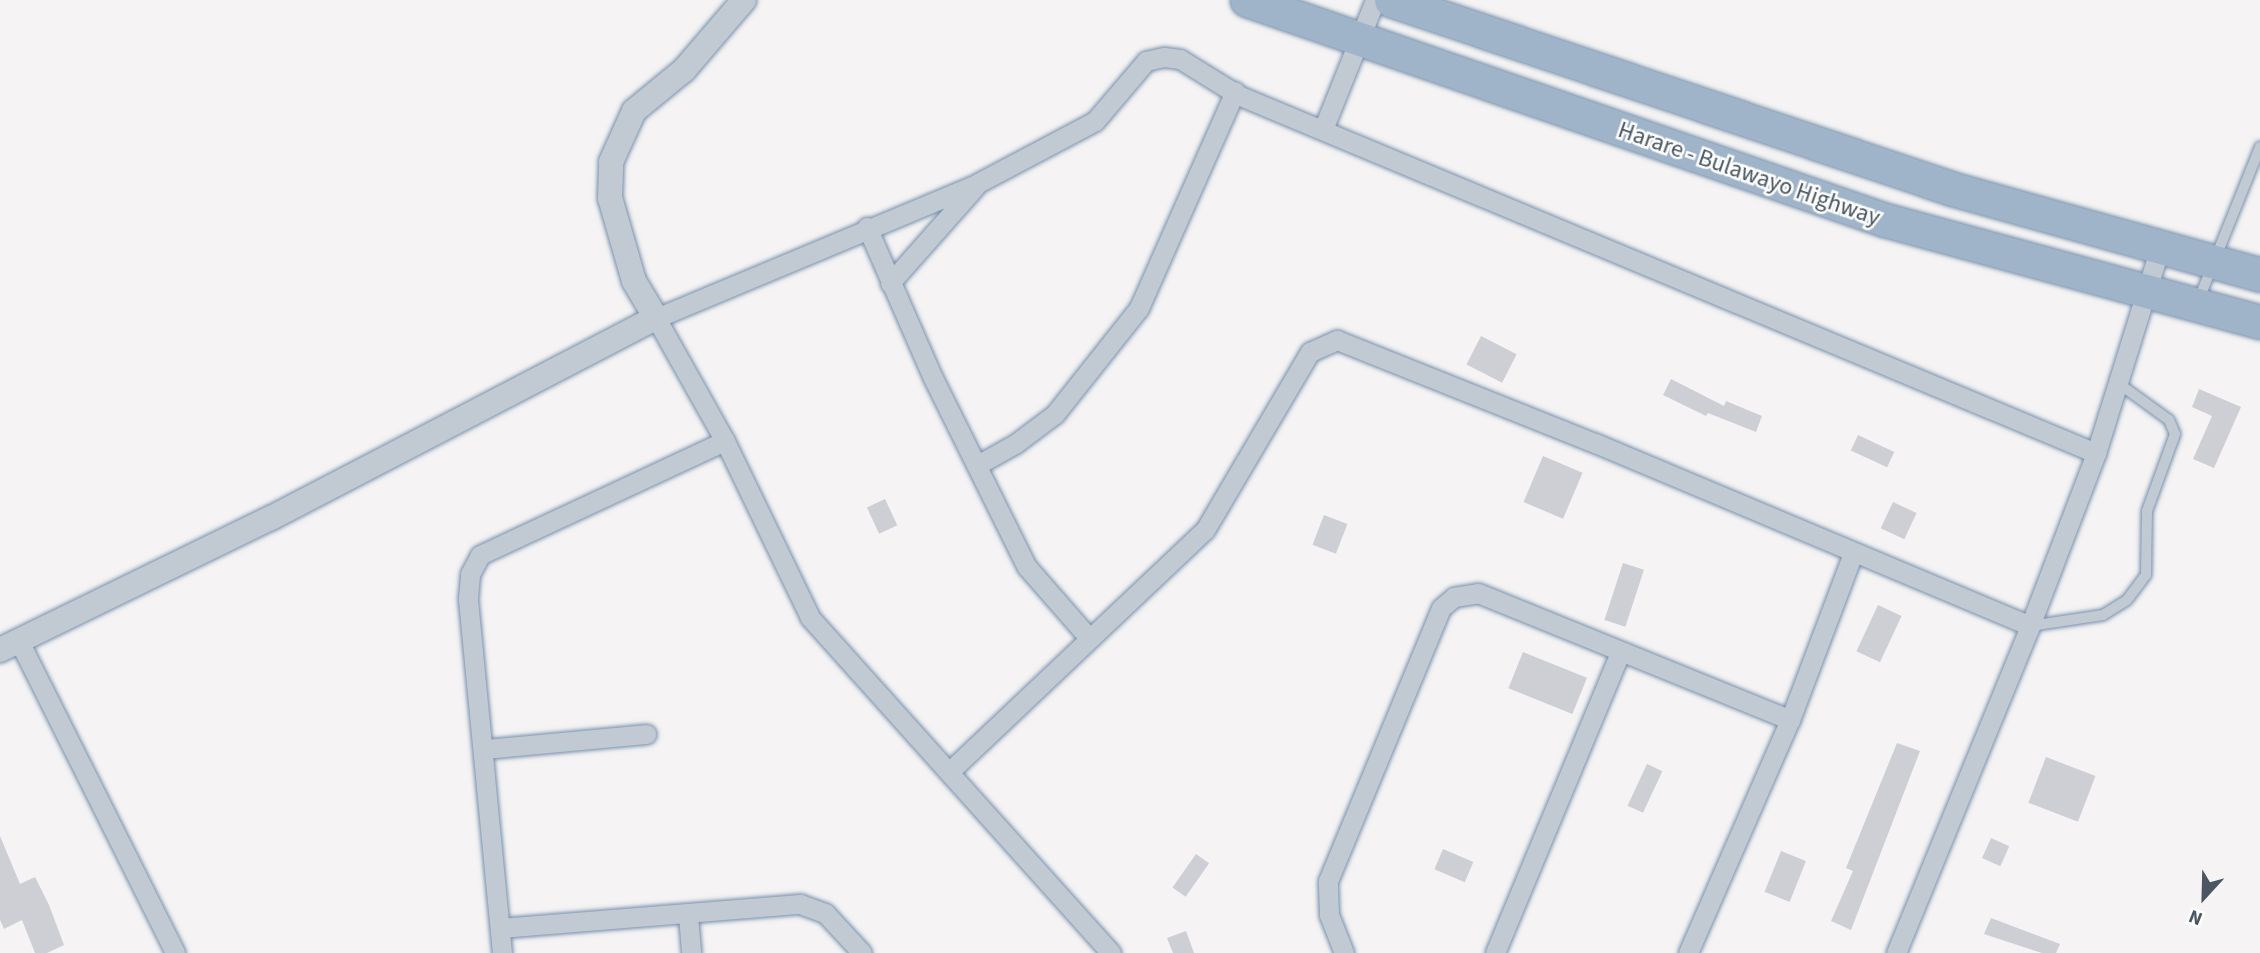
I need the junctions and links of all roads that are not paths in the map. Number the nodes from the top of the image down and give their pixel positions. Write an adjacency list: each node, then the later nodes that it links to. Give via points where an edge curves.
1 (744, 0): 17 (street, via 684,70 634,111 611,162 610,198 634,281)
2 (1247, 0): 5 (highway, Harare - Bulawayo Highway)
3 (1375, 0): 5 (street)
4 (1391, 0): 11 (highway, Harare - Bulawayo Highway, via 1953,189)
5 (1361, 42): 7 (street); 15 (highway, Harare - Bulawayo Highway, via 1885,220)
6 (1235, 91): 7 (street); 9 (street, via 1180,59 1146,61 1095,121); 22 (street, via 1139,308 1055,414)
7 (1324, 127): 21 (street)
8 (2260, 147): 12 (lane)
9 (978, 183): 10 (street); 14 (street)
10 (867, 226): 14 (street); 17 (street)
11 (2160, 248): 12 (highway, Harare - Bulawayo Highway); 15 (street)
12 (2214, 262): 13 (highway, Harare - Bulawayo Highway); 16 (lane)
13 (2260, 275)
14 (890, 283): 22 (street)
15 (2147, 292): 16 (highway, Harare - Bulawayo Highway); 19 (street)
16 (2196, 306): 18 (highway, Harare - Bulawayo Highway)
17 (656, 318): 20 (street); 26 (street, via 271,518)
18 (2260, 323)
19 (2118, 383): 21 (street); 24 (lane, via 2169,419 2175,434 2148,502 2146,575 2127,600 2102,615)
20 (725, 441): 30 (street, via 480,555 470,574 468,598); 31 (street, via 810,617)
21 (2096, 453): 24 (street)
22 (979, 464): 25 (street, via 1027,567)
23 (1853, 553): 24 (street); 25 (street, via 1337,340 1310,352 1205,530); 28 (street)
24 (2030, 626): 42 (street)
25 (1088, 637): 31 (street)
26 (10, 646): 34 (street)
27 (1620, 652): 28 (street); 39 (street, via 1478,593 1464,592 1441,608 1328,880 1329,915); 40 (street)
28 (1790, 720): 41 (street)
29 (646, 734): 30 (street)
30 (485, 749): 33 (street)
31 (951, 770): 38 (street)
32 (688, 916): 33 (street); 36 (street); 37 (street, via 800,904 825,913)
33 (500, 928): 35 (street)
34 (175, 953)
35 (502, 953)
36 (691, 953)
37 (862, 953)
38 (1111, 953)
39 (1344, 953)
40 (1495, 953)
41 (1688, 953)
42 (1896, 953)

